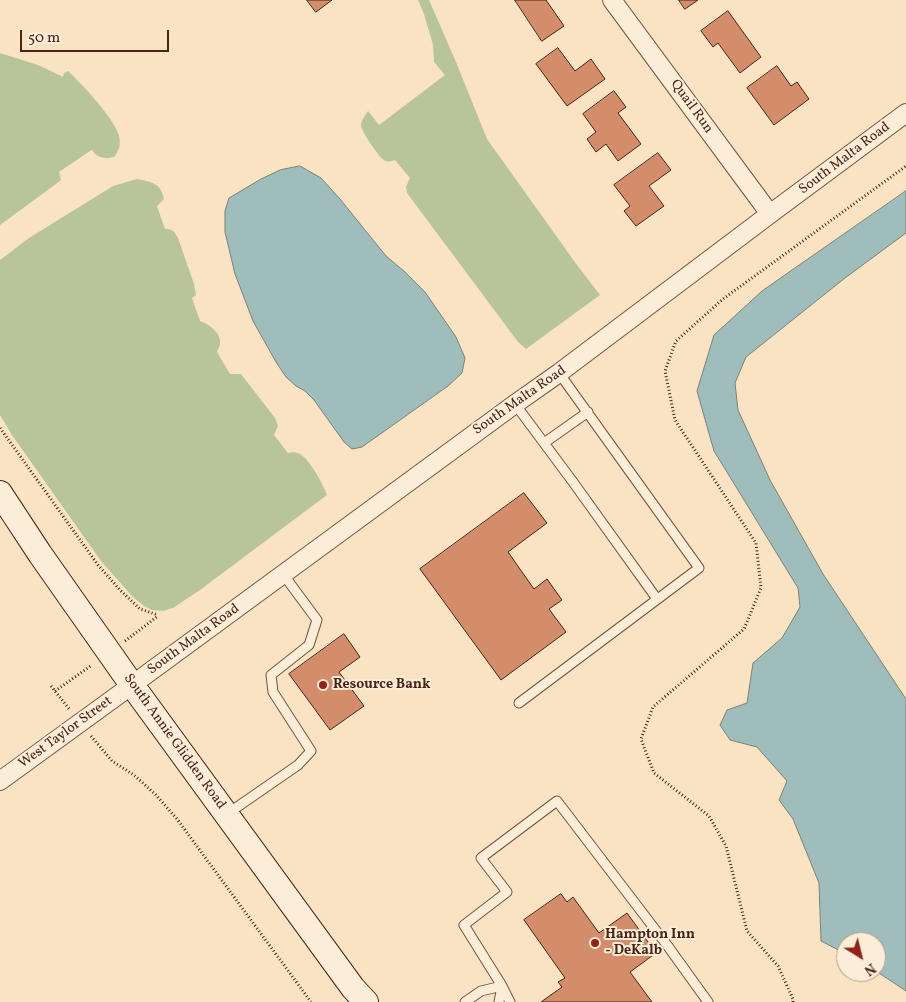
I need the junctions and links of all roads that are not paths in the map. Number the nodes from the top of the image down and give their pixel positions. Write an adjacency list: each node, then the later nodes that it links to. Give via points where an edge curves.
1 (612, 0): 3 (street, Quail Run)
2 (906, 113): 3 (street, South Malta Road)
3 (770, 214): 4 (street, South Malta Road)
4 (559, 374): 5 (street, South Malta Road); 6 (lane)
5 (515, 404): 7 (lane); 9 (street, South Malta Road)
6 (588, 412): 7 (lane); 10 (lane, via 699,568)
7 (544, 442): 10 (lane)
8 (0, 493): 11 (main road, South Annie Glidden Road)
9 (283, 574): 11 (street, South Malta Road); 14 (lane, via 317,620 309,645 271,675 273,692 311,751 298,765)
10 (657, 599): 12 (lane)
11 (132, 685): 13 (street, West Taylor Street); 14 (main road, South Annie Glidden Road)
12 (519, 703)
13 (0, 781)
14 (226, 815): 16 (main road, South Annie Glidden Road)
15 (502, 986): 17 (lane, via 481,990); 18 (lane); 19 (lane); 20 (lane, via 464,924 507,892 481,858 557,801)
16 (359, 997)
17 (466, 1002)
18 (500, 1002)
19 (510, 1002)
20 (708, 1002)

